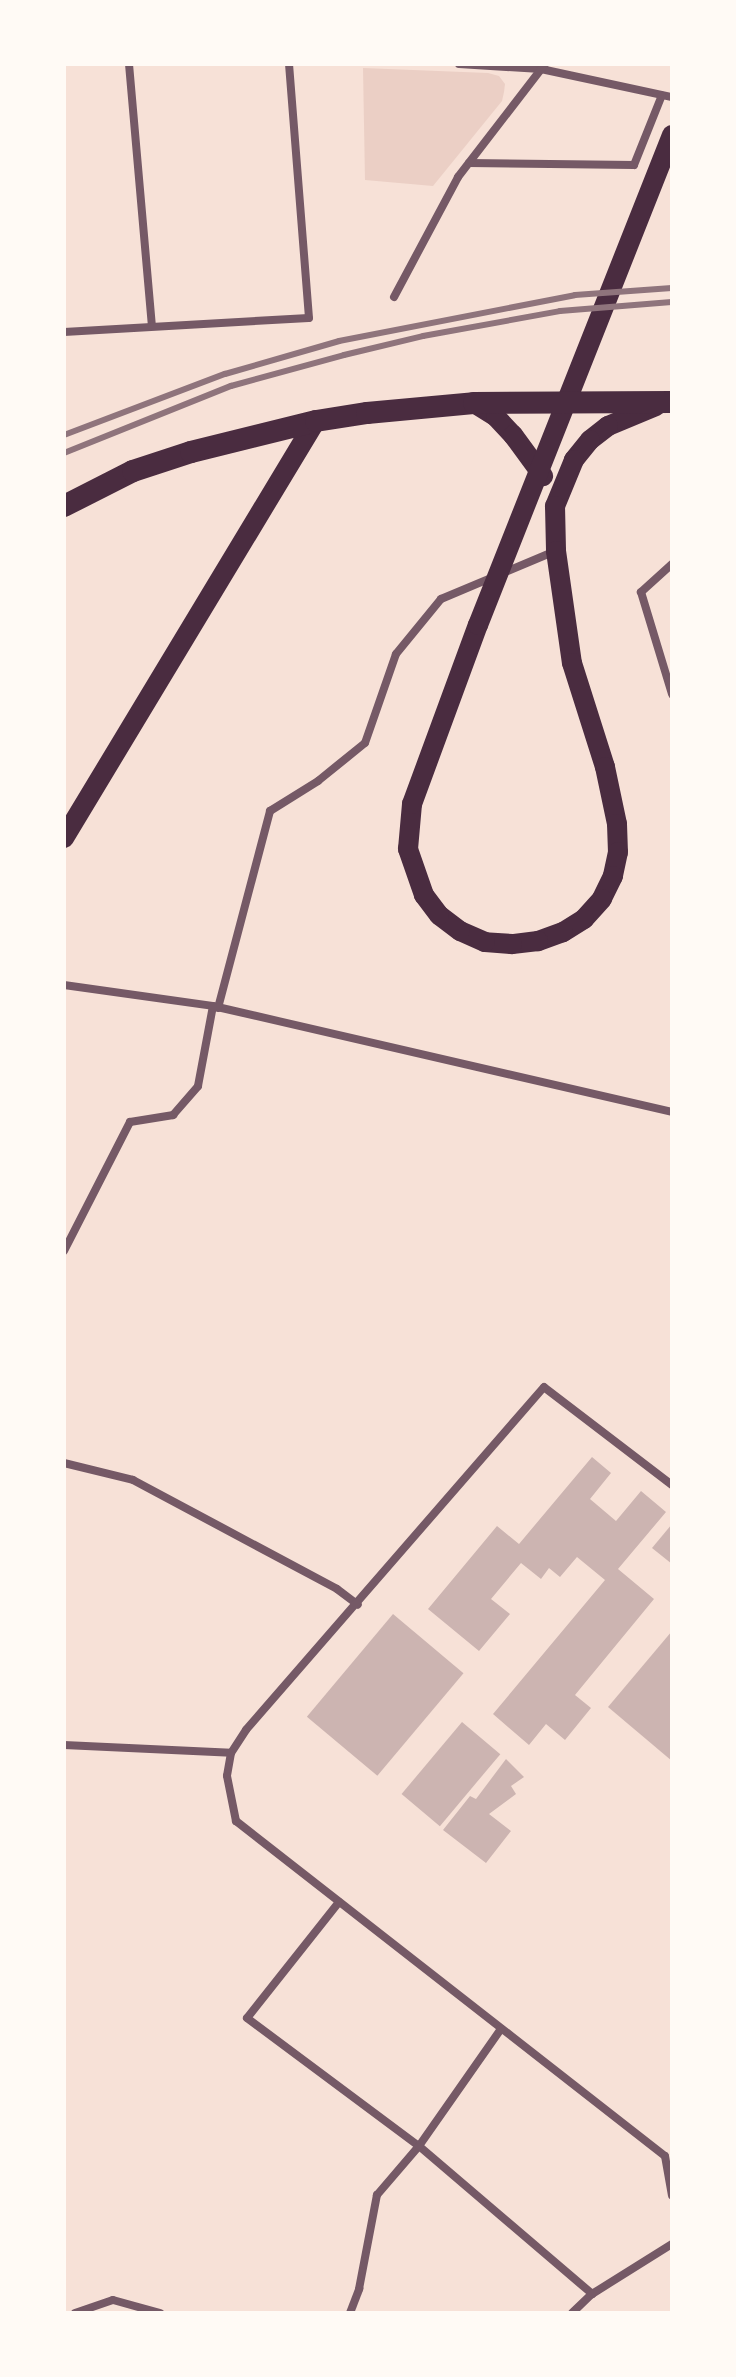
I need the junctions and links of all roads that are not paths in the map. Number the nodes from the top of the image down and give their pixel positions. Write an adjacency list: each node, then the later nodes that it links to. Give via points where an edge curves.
1 (129, 64): 9 (street)
2 (289, 64): 9 (street, via 309,318)
3 (459, 64): 4 (street)
4 (543, 67): 5 (street); 7 (street)
5 (667, 96): 7 (street, via 634,165)
6 (672, 135): 16 (main road, via 412,804 408,849 424,895 449,923 485,942 538,941 584,919 602,899 618,852 612,794 572,663)
7 (469, 163): 8 (street)
8 (394, 297)
9 (152, 326): 10 (street)
10 (64, 332)
11 (669, 402): 12 (highway); 15 (main road, via 634,412 590,440 562,484)
12 (474, 403): 13 (highway); 15 (main road, via 496,417 530,456)
13 (316, 421): 14 (highway, via 133,471); 19 (main road)
14 (64, 506)
15 (555, 506): 16 (main road)
16 (556, 551): 21 (street, via 441,599 396,654 365,743 270,811)
17 (672, 564): 18 (street, via 641,592)
18 (672, 694)
19 (64, 838)
20 (64, 985): 21 (street)
21 (216, 1007): 22 (street); 23 (street, via 198,1086 173,1115 130,1122)
22 (672, 1112)
23 (64, 1251)
24 (64, 1463): 26 (street, via 133,1480)
25 (672, 1485): 26 (street, via 544,1387)
26 (358, 1605): 28 (street)
27 (64, 1745): 28 (street)
28 (231, 1753): 29 (street, via 227,1776 236,1821)
29 (339, 1902): 30 (street); 31 (street, via 247,2018)
30 (501, 2029): 31 (street); 32 (street, via 665,2156)
31 (419, 2146): 34 (street); 37 (street, via 377,2195)
32 (672, 2195)
33 (672, 2244): 34 (street)
34 (592, 2294): 38 (street)
35 (75, 2313): 36 (street, via 113,2300)
36 (160, 2313)
37 (350, 2313)
38 (572, 2313)

